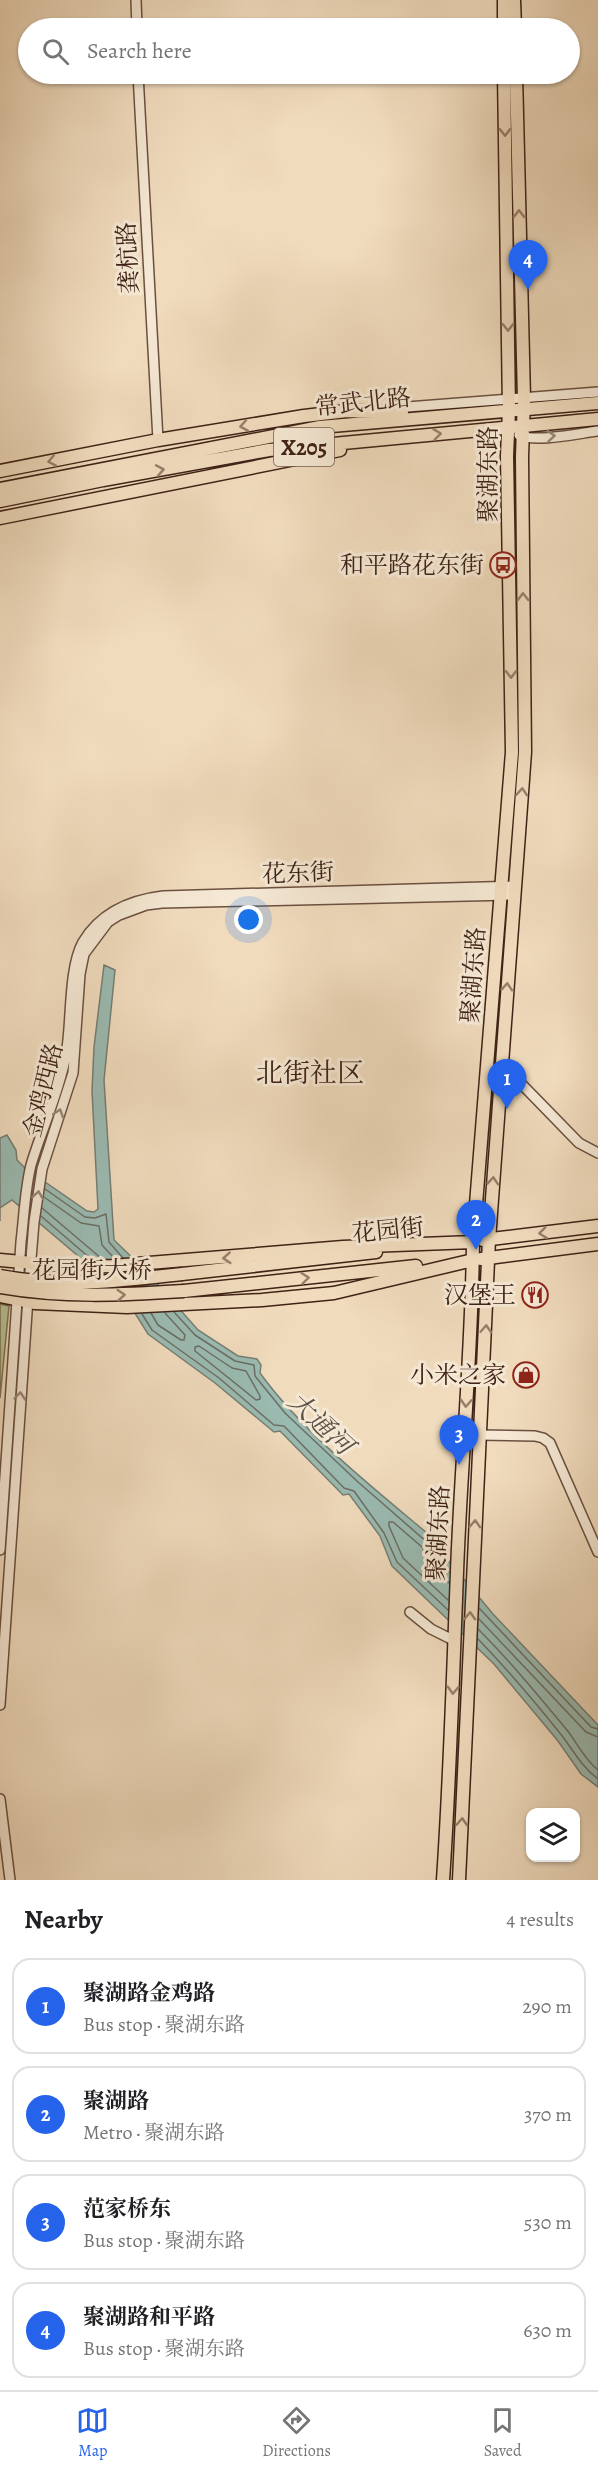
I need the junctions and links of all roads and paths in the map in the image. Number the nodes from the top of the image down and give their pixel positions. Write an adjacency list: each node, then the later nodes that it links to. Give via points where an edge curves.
1 (136, 0): 4 (street)
2 (504, 0): 5 (main road)
3 (514, 0): 6 (main road)
4 (137, 18)
5 (504, 18)
6 (515, 18)
7 (139, 84): 22 (street, 龚杭路)
8 (504, 84): 13 (main road, 聚湖东路, one-way to 13)
9 (516, 84): 12 (main road, 聚湖东路, one-way to 9)
10 (598, 392): 12 (street)
11 (598, 403): 12 (main road, 常武北路 / X205)
12 (524, 404): 13 (main road, 常武北路 / X205); 19 (main road, 聚湖东路)
13 (509, 405): 14 (street); 15 (main road, 常武北路 / X205); 18 (main road, 聚湖东路)
14 (347, 411): 15 (main road); 17 (street); 22 (main road, one-way to 22)
15 (469, 414): 17 (main road, 常武北路 / X205)
16 (598, 419): 19 (main road, 常武北路 / X205)
17 (320, 427): 24 (main road, 常武北路 / X205)
18 (507, 427): 19 (main road, 常武北路 / X205); 21 (main road, 常武北路 / X205, one-way to 18); 28 (main road, 聚湖东路, one-way to 28, via 512,752)
19 (524, 431): 20 (street, one-way to 20, via 542,437); 29 (main road, 聚湖东路, one-way to 19, via 525,752)
20 (598, 431)
21 (395, 439): 24 (main road, 常武北路 / X205, one-way to 21, via 269,450); 27 (main road)
22 (158, 440): 23 (main road, one-way to 23)
23 (0, 471)
24 (101, 474): 25 (main road); 26 (main road)
25 (0, 489)
26 (0, 501)
27 (0, 518)
28 (500, 891): 29 (street, 花东街); 30 (street, 花东街, via 163,896 138,900 115,910); 35 (main road, 聚湖东路)
29 (515, 891): 31 (main road, 聚湖东路, one-way to 29)
30 (94, 933): 40 (street, 金鸡西路, one-way to 30, via 42,1169 73,1073 80,974); 40 (street, 金鸡西路, via 83,943 77,958 62,1075 31,1165 24,1215)
31 (502, 1064): 32 (street, via 579,1143); 34 (main road, 聚湖东路, one-way to 31)
32 (598, 1153)
33 (598, 1226): 34 (main road, 花园街, one-way to 34)
34 (489, 1240): 35 (main road, 花园街); 37 (main road, 聚湖东路)
35 (473, 1242): 39 (main road, 聚湖东路); 40 (main road, one-way to 40, via 351,1246 143,1264 76,1267); 41 (main road, 花园街)
36 (598, 1244): 37 (main road, 花园街)
37 (488, 1258): 39 (main road, 花园街); 47 (main road, 聚湖东路, one-way to 37)
38 (0, 1260): 40 (main road)
39 (473, 1260): 44 (main road, 花园街, one-way to 39); 46 (main road, via 334,1293 128,1307); 51 (main road, 聚湖东路, one-way to 51)
40 (25, 1263): 46 (street)
41 (182, 1274): 42 (main road, 花园街大桥, bridge, via 101,1283)
42 (0, 1276)
43 (0, 1287): 44 (main road, 花园街大桥, one-way to 44, bridge, via 107,1296)
44 (184, 1290)
45 (0, 1296): 46 (main road)
46 (23, 1300): 48 (street); 52 (street, one-way to 46)
47 (480, 1435): 49 (street, via 535,1436 550,1443); 56 (main road, 聚湖东路, one-way to 47)
48 (0, 1550)
49 (598, 1552)
50 (410, 1612): 51 (street, via 431,1629)
51 (455, 1636): 55 (main road, 聚湖东路, one-way to 55)
52 (0, 1705)
53 (0, 1799): 54 (street)
54 (10, 1880)
55 (443, 1880)
56 (459, 1880)

